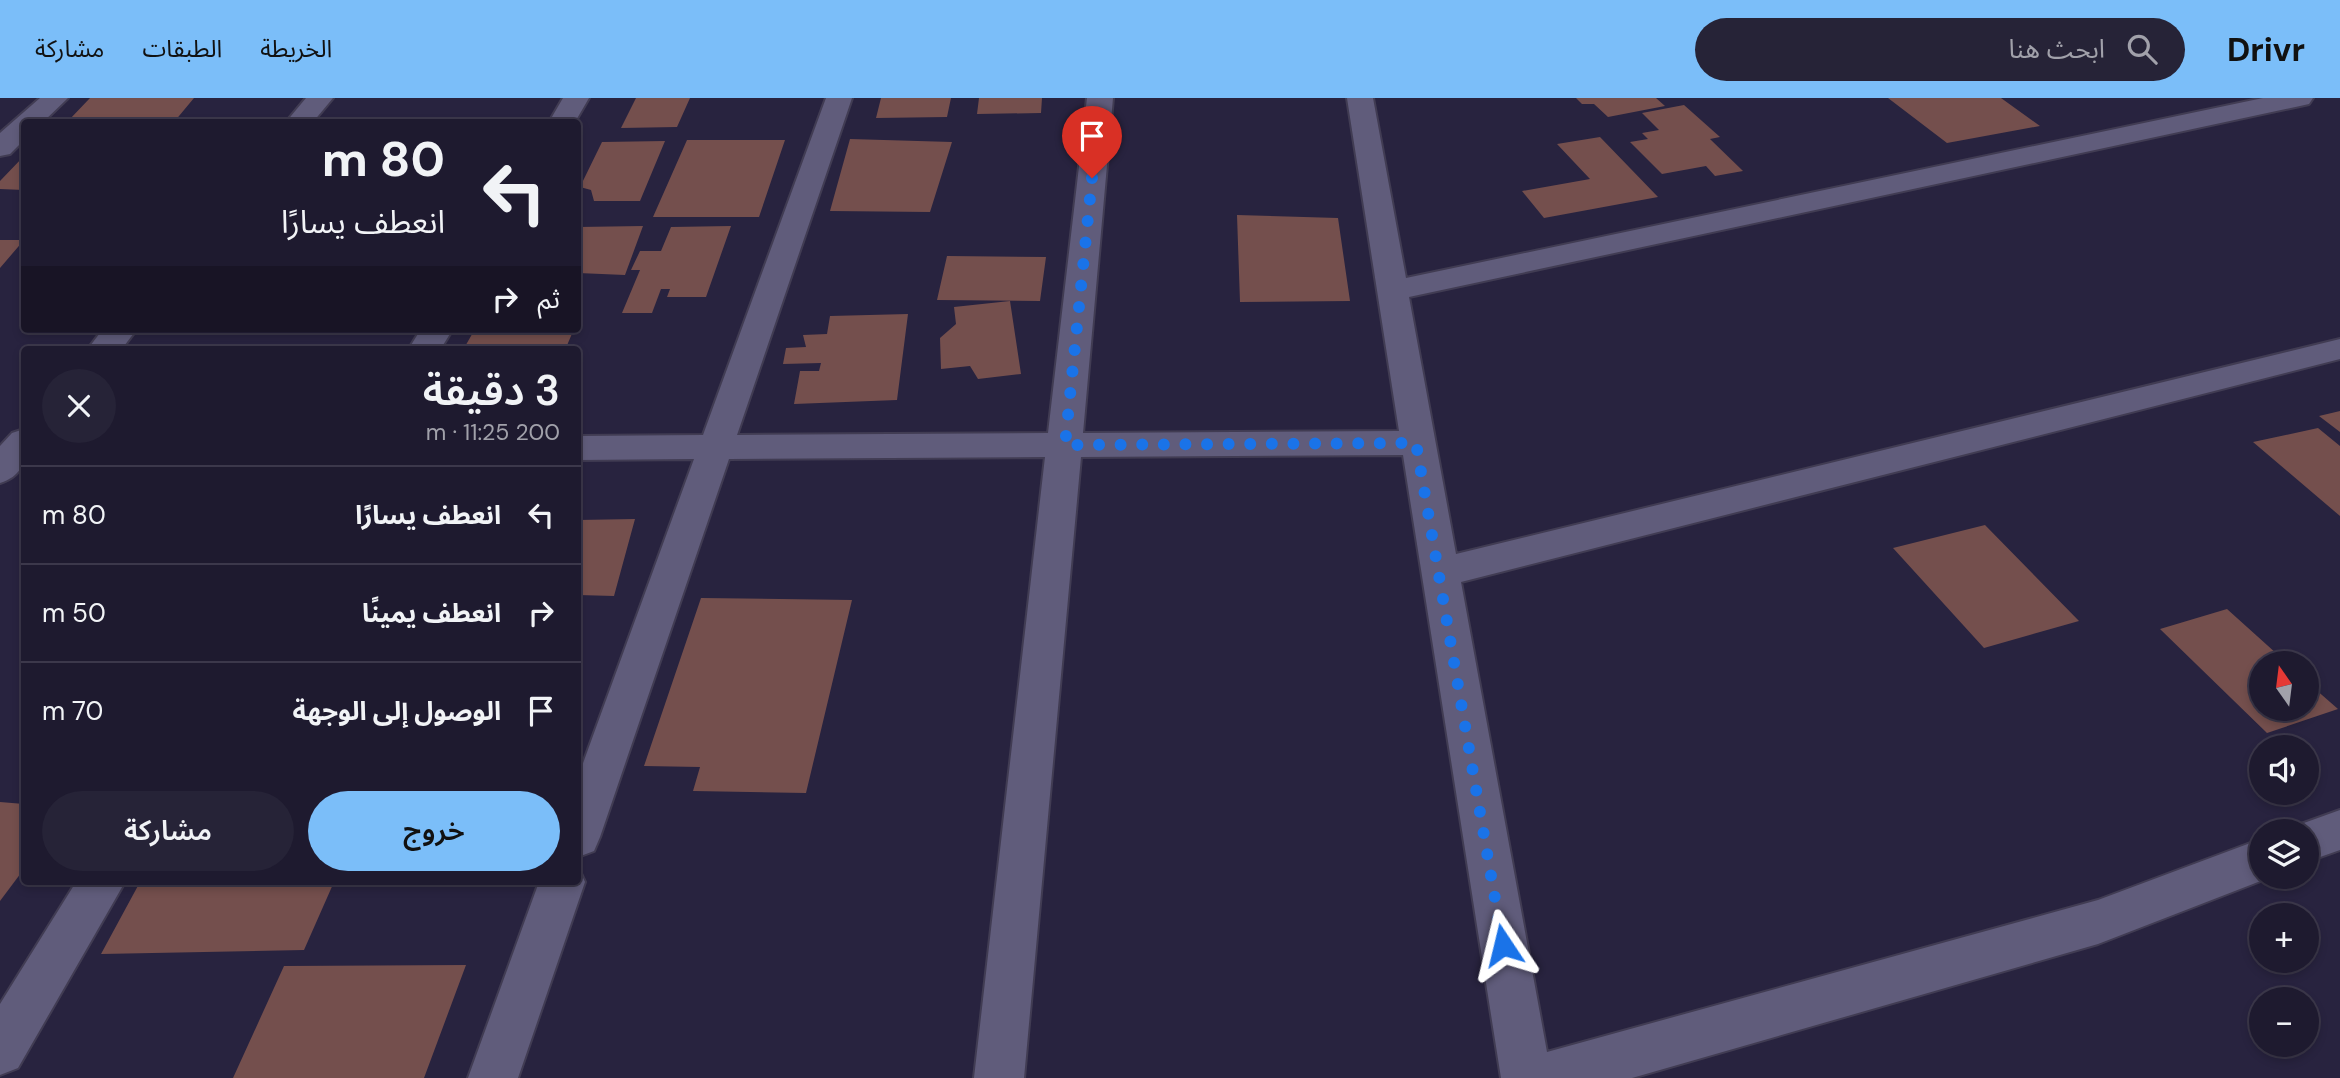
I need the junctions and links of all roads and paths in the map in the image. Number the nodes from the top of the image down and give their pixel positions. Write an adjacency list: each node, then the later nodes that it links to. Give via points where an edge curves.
1 (55, 98): 8 (street)
2 (320, 98): 9 (street)
3 (576, 98): 10 (street)
4 (839, 98): 18 (street)
5 (1100, 98): 16 (street)
6 (1360, 98): 13 (street)
7 (2300, 98): 13 (street)
8 (32, 119)
9 (302, 119)
10 (564, 119)
11 (21, 129): 12 (street)
12 (0, 148)
13 (1391, 291): 15 (street)
14 (2340, 349): 19 (street)
15 (1416, 443): 16 (street); 19 (street)
16 (1065, 445): 18 (street); 28 (street)
17 (581, 448): 18 (street)
18 (714, 449): 20 (street)
19 (1439, 573): 29 (street)
20 (581, 828)
21 (2340, 830): 22 (street)
22 (2319, 837)
23 (2249, 865): 30 (street, via 2098,922)
24 (100, 885): 26 (street)
25 (561, 885): 27 (street)
26 (0, 1050)
27 (493, 1078)
28 (999, 1078)
29 (1525, 1078)
30 (1543, 1078)

